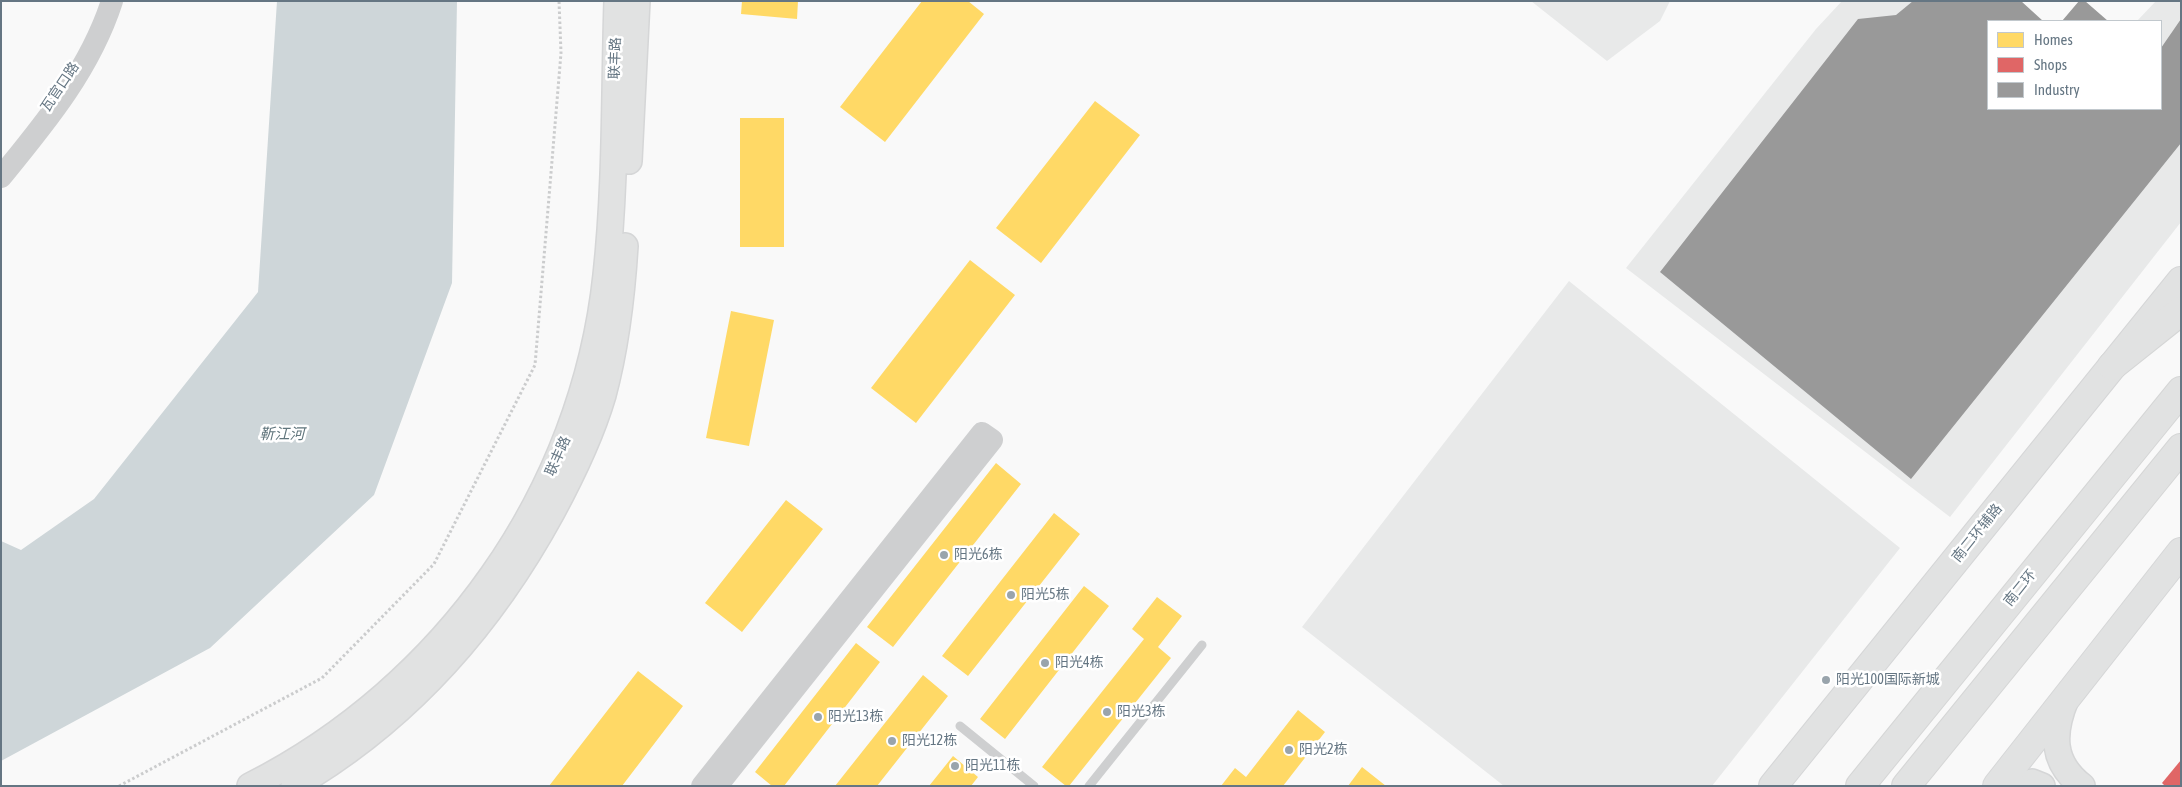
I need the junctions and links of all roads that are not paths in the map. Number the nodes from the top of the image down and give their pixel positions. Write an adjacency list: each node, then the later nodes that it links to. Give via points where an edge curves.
1 (104, 1): 5 (street, 瓦官口路, via 75,66)
2 (112, 1): 6 (street, via 82,70)
3 (617, 1): 16 (main road, 联丰路, via 606,275 584,384 554,466 533,509 482,590 410,673 372,707 321,745)
4 (637, 1): 17 (main road, 联丰路, via 622,290 603,395 570,479 519,569 468,639 400,710 363,740)
5 (1, 164)
6 (1, 177)
7 (2181, 281): 9 (main road, 南二环辅路)
8 (2181, 311): 9 (main road)
9 (2112, 366): 22 (main road, 南二环辅路)
10 (2181, 391): 23 (main road, 南二环)
11 (2181, 448): 24 (main road)
12 (2181, 552): 14 (main road)
13 (1202, 644): 21 (lane)
14 (2066, 699): 25 (main road); 28 (main road, via 2060,714 2057,746 2068,775)
15 (960, 726): 20 (lane)
16 (250, 786)
17 (294, 786)
18 (702, 786): 19 (street, via 982,433 992,440)
19 (717, 786)
20 (1034, 786)
21 (1089, 786)
22 (1773, 786)
23 (1860, 786)
24 (1906, 786)
25 (1997, 786)
26 (2018, 786): 27 (main road, via 2032,782)
27 (2042, 786)
28 (2082, 786)

